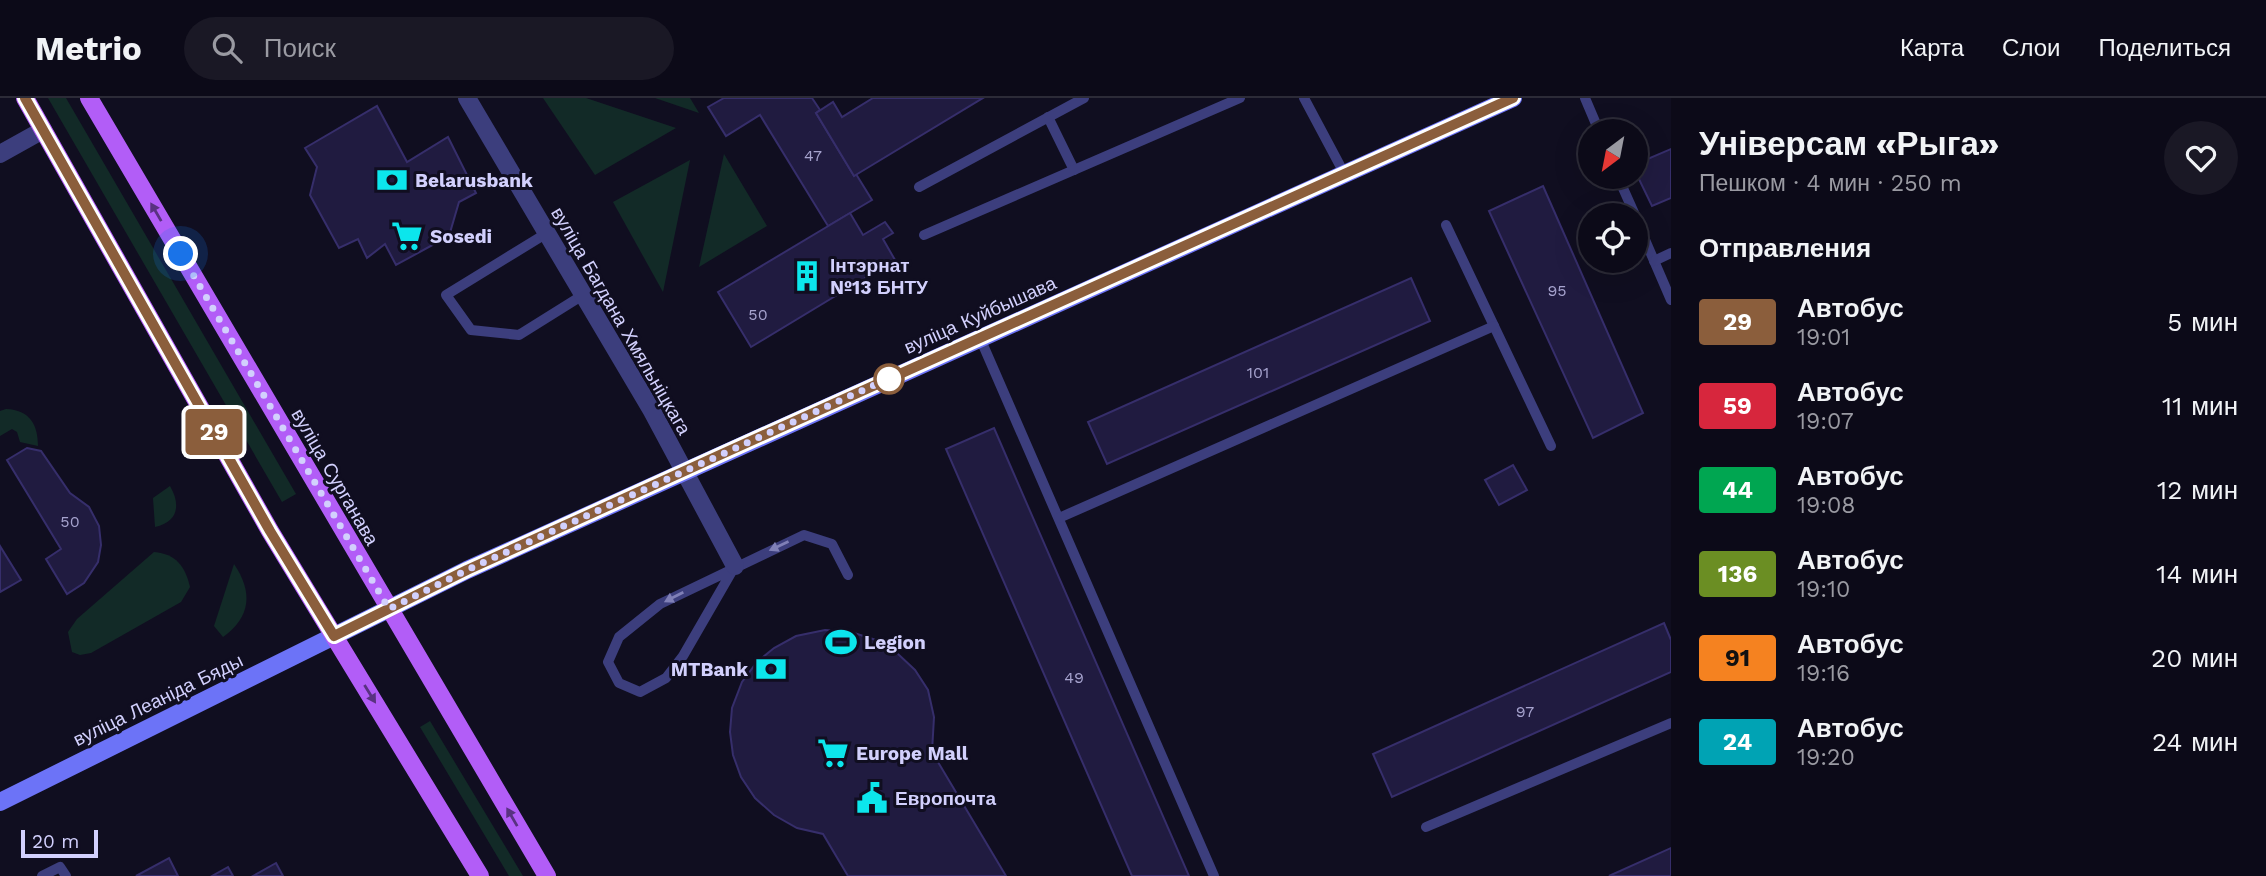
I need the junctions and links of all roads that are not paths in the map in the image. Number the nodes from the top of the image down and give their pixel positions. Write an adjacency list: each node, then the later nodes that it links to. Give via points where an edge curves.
1 (25, 98): 11 (main road)
2 (89, 98): 31 (main road, вуліца Сурганава, one-way to 2)
3 (467, 98): 17 (street, вуліца Багдана Хмяльніцкага)
4 (1084, 98): 9 (lane)
5 (1240, 98): 13 (lane)
6 (1304, 98): 14 (lane)
7 (1513, 98): 14 (main road, вуліца Куйбышава)
8 (1585, 98): 10 (lane)
9 (1048, 117): 13 (lane); 15 (lane)
10 (1594, 119)
11 (43, 130): 12 (street); 32 (main road)
12 (0, 154)
13 (1074, 170): 18 (lane)
14 (1344, 173): 25 (main road, вуліца Куйбышава)
15 (919, 187)
16 (1446, 225): 24 (lane)
17 (547, 233): 22 (street, вуліца Багдана Хмяльніцкага); 22 (lane, via 446,295 471,330 519,335)
18 (924, 235)
19 (1648, 247): 21 (lane)
20 (1671, 253): 21 (lane)
21 (1654, 261): 23 (lane)
22 (583, 295): 27 (street, вуліца Багдана Хмяльніцкага)
23 (1671, 300)
24 (1494, 326): 26 (lane); 28 (lane)
25 (980, 338): 27 (main road, вуліца Куйбышава); 28 (lane)
26 (1551, 446)
27 (683, 472): 29 (street, вуліца Багдана Хмяльніцкага); 31 (main road, вуліца Куйбышава)
28 (1059, 518): 40 (lane)
29 (735, 566): 29 (lane, one-way to 29, via 660,604 619,637 608,662 619,683 640,692 666,678); 30 (lane, one-way to 29, via 832,544 804,535)
30 (848, 575)
31 (389, 609): 32 (main road, вуліца Леаніда Бяды); 39 (main road, вуліца Сурганава, one-way to 31)
32 (334, 636): 34 (main road, вуліца Леаніда Бяды); 38 (main road, one-way to 38)
33 (1671, 723): 35 (lane)
34 (0, 802)
35 (1426, 827)
36 (42, 876): 37 (lane, via 60,867)
37 (65, 876)
38 (480, 876)
39 (547, 876)
40 (1214, 876)

